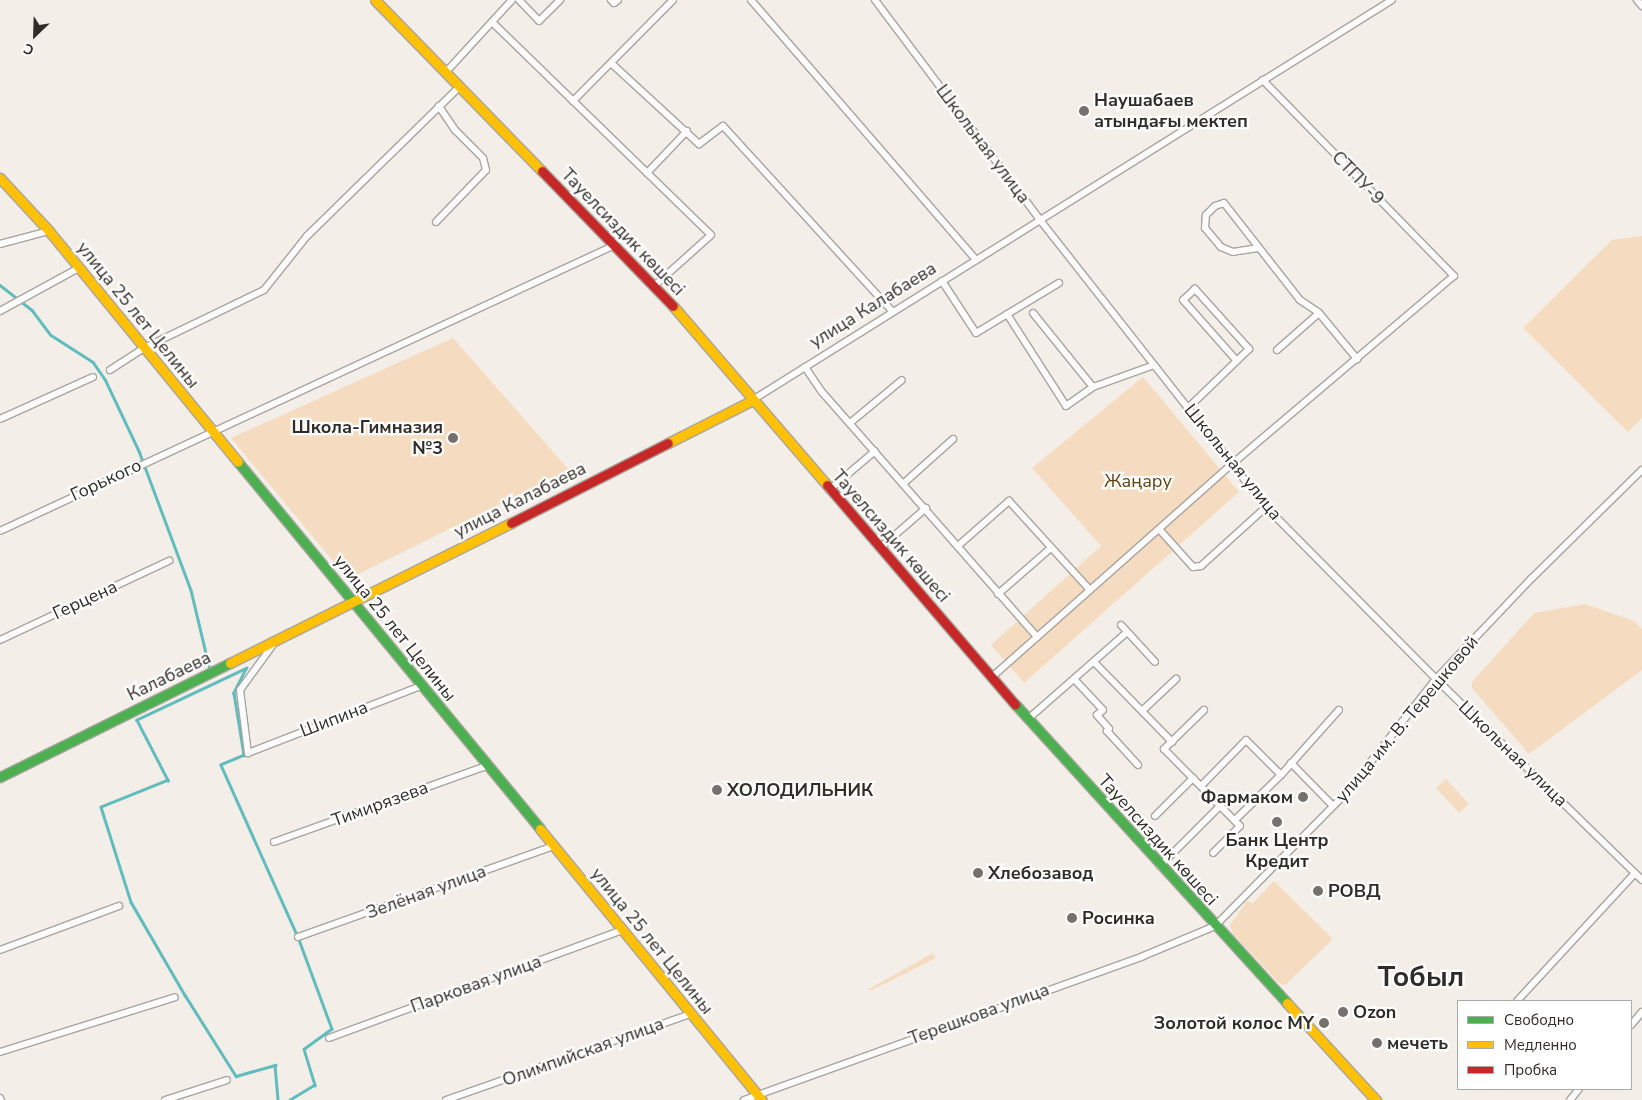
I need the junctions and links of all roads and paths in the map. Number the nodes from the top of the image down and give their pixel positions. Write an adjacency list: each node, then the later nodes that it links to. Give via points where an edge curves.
1 (375, 0): 15 (street, Тауелсиздик көшесі)
2 (512, 0): 13 (street)
3 (519, 0): 4 (street, via 539,21)
4 (560, 0)
5 (611, 0): 6 (street, via 614,3)
6 (618, 0)
7 (673, 0): 14 (street)
8 (751, 0): 29 (street)
9 (875, 0): 23 (street, Школьная улица)
10 (1392, 0): 16 (street, улица Калабаева)
11 (1638, 0): 12 (street)
12 (1642, 6)
13 (492, 22): 15 (street); 18 (street)
14 (611, 63): 18 (street); 20 (street)
15 (446, 72): 17 (street, Тауелсиздик көшесі)
16 (1263, 80): 23 (street, улица Калабаева); 41 (street, СТПУ-9, via 1454,276)
17 (460, 86): 19 (street); 27 (street, Тауелсиздик көшесі)
18 (574, 101): 21 (street)
19 (439, 106): 24 (street, via 455,130 483,158 486,170); 39 (street, via 307,236 264,290)
20 (687, 131): 21 (street); 35 (street, via 699,144 722,126)
21 (647, 173): 33 (street, via 711,235)
22 (0, 178): 25 (street, улица 25 лет Целины)
23 (1040, 220): 29 (street, улица Калабаева); 43 (street, Школьная улица)
24 (436, 222)
25 (49, 231): 26 (street); 30 (street, улица 25 лет Целины)
26 (0, 244)
27 (614, 245): 33 (street, Тауелсиздик көшесі); 53 (street, Горького)
28 (1258, 248): 28 (street, via 1224,203 1206,215 1205,228 1221,247 1234,252); 37 (street, via 1300,300)
29 (976, 260): 31 (street, улица Калабаева)
30 (79, 268): 34 (street); 39 (street, улица 25 лет Целины)
31 (942, 281): 35 (street, улица Калабаева); 38 (street, via 976,334)
32 (1059, 283): 38 (street)
33 (654, 286): 49 (street, Тауелсиздик көшесі)
34 (0, 311)
35 (892, 312): 44 (street, улица Калабаева)
36 (1033, 312): 48 (street)
37 (1319, 313): 40 (street); 41 (street)
38 (1007, 314): 48 (street, via 1066,406)
39 (144, 348): 45 (street); 53 (street, улица 25 лет Целины)
40 (1277, 350)
41 (1356, 359): 56 (street)
42 (1237, 360): 42 (street, via 1249,349 1195,289 1183,300); 50 (street)
43 (1154, 365): 48 (street); 50 (street, Школьная улица)
44 (805, 367): 49 (street, улица Калабаева); 52 (street)
45 (110, 370)
46 (93, 377): 51 (street)
47 (902, 380): 52 (street)
48 (1093, 387)
49 (751, 400): 59 (street, Тауелсиздик көшесі); 70 (street, улица Калабаева)
50 (1188, 408): 56 (street, Школьная улица)
51 (0, 418)
52 (850, 423): 55 (street)
53 (213, 432): 63 (street, Горького); 70 (street, улица 25 лет Целины)
54 (953, 439): 58 (street)
55 (875, 451): 58 (street); 59 (street)
56 (1232, 464): 60 (street, Школьная улица); 62 (street)
57 (1642, 470): 81 (street, улица им. В. Терешковой, via 1532,578)
58 (904, 483): 61 (street)
59 (829, 490): 65 (street, Тауелсиздик көшесі)
60 (1266, 506): 62 (street, via 1201,566 1193,566); 81 (street, Школьная улица)
61 (926, 508): 64 (street); 65 (street)
62 (1159, 529): 68 (street)
63 (0, 531)
64 (958, 545): 66 (street, via 1009,501); 69 (street)
65 (880, 548): 78 (street, Тауелсиздик көшесі)
66 (1051, 548): 68 (street); 69 (street)
67 (169, 561): 74 (street, Герцена)
68 (1090, 590): 73 (street)
69 (998, 594): 73 (street)
70 (352, 603): 75 (street, Калабаева); 82 (street, улица 25 лет Целины)
71 (1120, 625): 72 (street)
72 (1127, 632): 76 (street); 77 (street)
73 (1036, 637): 78 (street)
74 (0, 640)
75 (275, 642): 82 (street, Шипина, via 240,690 248,753); 92 (street, Калабаева)
76 (1094, 662): 79 (street); 85 (street)
77 (1155, 662)
78 (992, 677): 86 (street, Тауелсиздик көшесі)
79 (1074, 679): 86 (street); 89 (street, via 1103,710 1098,715 1109,728 1107,731)
80 (1176, 679): 85 (street)
81 (1436, 679): 96 (street, улица им. В. Терешковой); 103 (street, Школьная улица)
82 (421, 686): 90 (street, улица 25 лет Целины)
83 (1204, 710): 87 (street)
84 (1339, 710): 88 (street)
85 (1142, 711): 87 (street)
86 (1028, 719): 102 (street, Тауелсиздик көшесі)
87 (1172, 742): 93 (street, via 1164,750)
88 (1291, 763): 91 (street); 96 (street)
89 (1138, 765)
90 (486, 766): 99 (street, Тимирязева); 100 (street, улица 25 лет Целины)
91 (1281, 775): 94 (street, via 1246,740); 98 (street)
92 (0, 777)
93 (1193, 778): 94 (street); 97 (street)
94 (1201, 786): 95 (street)
95 (1221, 805): 98 (street); 102 (street)
96 (1333, 806): 106 (street, улица им. В. Терешковой)
97 (1155, 816)
98 (1235, 820): 101 (street, via 1240,826)
99 (274, 842)
100 (553, 846): 107 (street, улица 25 лет Целины); 108 (street, Зелёная улица)
101 (1213, 853)
102 (1160, 866): 106 (street, Тауелсиздик көшесі)
103 (1635, 872): 104 (street, Школьная улица); 111 (street)
104 (1642, 880)
105 (120, 906): 109 (street)
106 (1215, 926): 119 (street, Терешкова улица, via 1144,956); 123 (street, Тауелсиздик көшесі)
107 (623, 930): 113 (street, улица 25 лет Целины); 115 (street, Парковая улица)
108 (298, 937)
109 (0, 950)
110 (175, 997): 116 (street)
111 (1518, 1000)
112 (1642, 1012): 114 (street)
113 (690, 1014): 119 (street, улица 25 лет Целины); 121 (street, Олимпийская улица)
114 (1632, 1025)
115 (330, 1038)
116 (0, 1052)
117 (227, 1080): 120 (street)
118 (1578, 1090): 124 (street)
119 (761, 1097): 122 (street, Терешкова улица)
120 (165, 1100)
121 (446, 1100)
122 (744, 1100)
123 (1376, 1100)
124 (1570, 1100)

